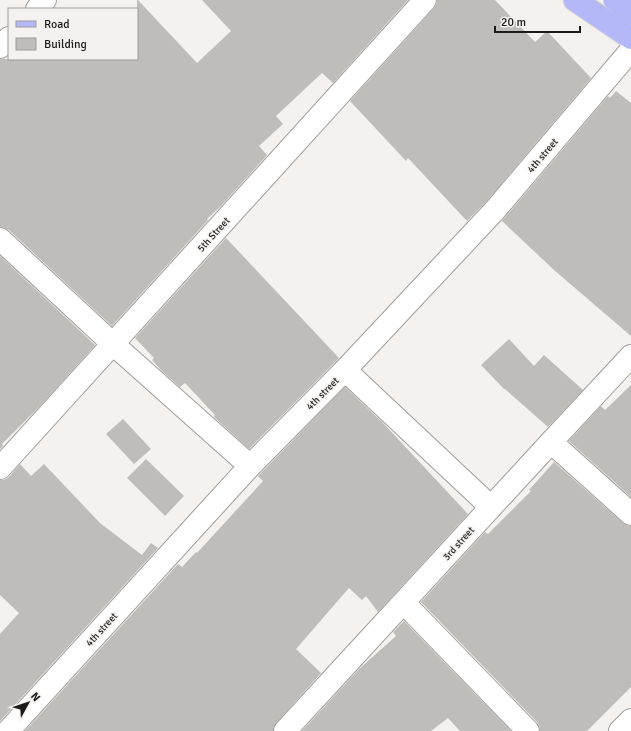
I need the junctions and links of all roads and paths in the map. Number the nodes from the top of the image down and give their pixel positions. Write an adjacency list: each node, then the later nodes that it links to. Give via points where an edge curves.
1 (45, 0): 5 (street)
2 (425, 0): 12 (street, 5th Street)
3 (575, 0): 7 (main road)
4 (614, 0): 6 (main road)
5 (38, 8)
6 (631, 13)
7 (631, 38)
8 (8, 39): 9 (street)
9 (0, 47)
10 (631, 50): 14 (street, 4th street, via 495,210)
11 (0, 239): 12 (street)
12 (113, 344): 16 (street); 17 (street, 5th Street)
13 (631, 356): 15 (street, 3rd street)
14 (345, 370): 16 (street, 4th street); 18 (street)
15 (551, 442): 18 (street, 3rd street); 19 (street)
16 (250, 466): 22 (street, 4th street)
17 (0, 468)
18 (491, 507): 20 (street, 3rd street)
19 (631, 514)
20 (404, 603): 23 (street, 3rd street); 24 (street)
21 (631, 720): 25 (street)
22 (8, 731)
23 (285, 731)
24 (528, 731)
25 (620, 731)

